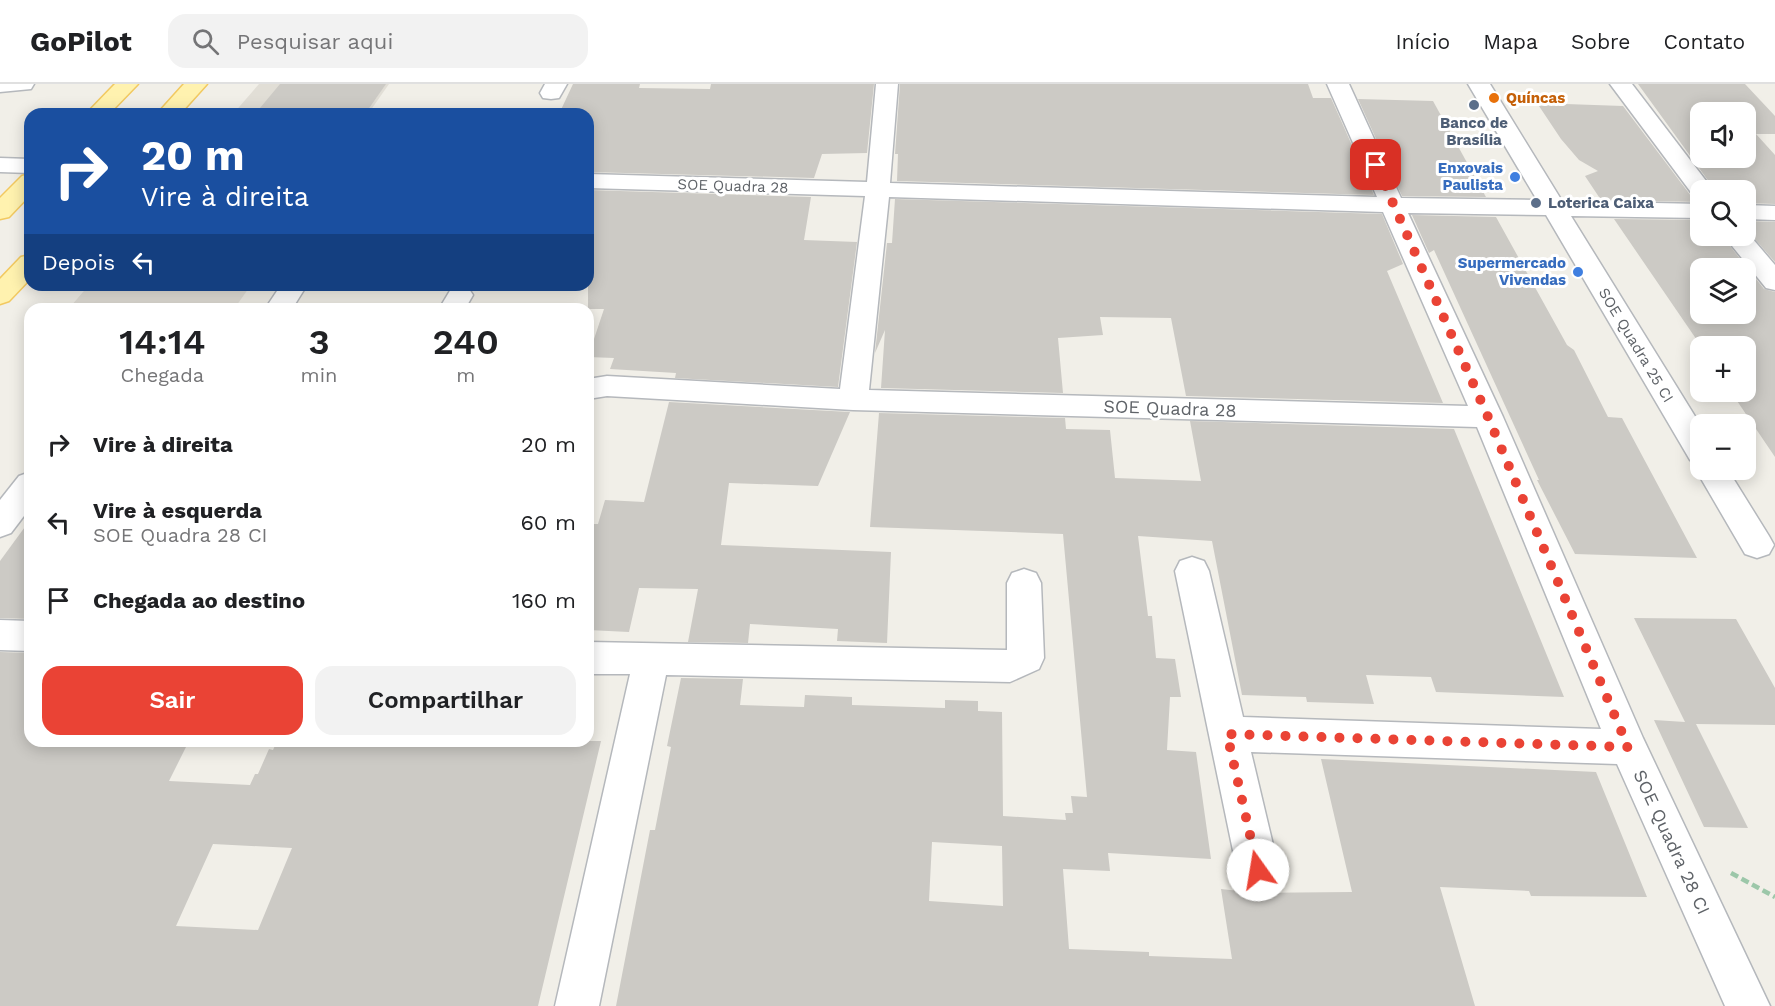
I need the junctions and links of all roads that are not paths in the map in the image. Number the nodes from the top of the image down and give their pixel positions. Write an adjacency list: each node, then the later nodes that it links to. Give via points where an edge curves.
1 (23, 84): 8 (street)
2 (127, 84): 9 (main road)
3 (196, 84): 10 (main road)
4 (887, 84): 16 (street)
5 (1338, 84): 17 (street, SOE Quadra 28 CI)
6 (1479, 84): 18 (street, SOE Quadra 25 CI)
7 (1621, 84): 13 (street)
8 (0, 86)
9 (103, 108)
10 (174, 108)
11 (0, 165): 12 (street)
12 (24, 166)
13 (1693, 180)
14 (594, 181): 16 (street, SOE Quadra 28)
15 (24, 187): 20 (main road)
16 (878, 190): 17 (street, SOE Quadra 28); 28 (street)
17 (1394, 205): 18 (street, SOE Quadra 28); 29 (street, SOE Quadra 28 CI)
18 (1553, 209): 19 (street, SOE Quadra 28); 30 (street, SOE Quadra 25 CI)
19 (1690, 211)
20 (0, 212)
21 (1756, 213): 22 (street)
22 (1775, 213)
23 (1745, 246): 25 (street)
24 (24, 269): 26 (main road)
25 (1775, 282)
26 (0, 295)
27 (594, 388): 28 (street, SOE Quadra 28)
28 (853, 400): 29 (street, SOE Quadra 28)
29 (1488, 417): 42 (street, SOE Quadra 28 CI)
30 (1690, 434)
31 (1718, 480): 34 (street)
32 (24, 492): 33 (street)
33 (0, 524)
34 (1758, 545)
35 (1192, 571): 41 (street)
36 (1024, 583): 40 (street, via 1026,658 1010,666)
37 (0, 635): 38 (street)
38 (24, 636)
39 (594, 658): 40 (street)
40 (651, 660): 44 (street)
41 (1227, 734): 42 (street); 43 (street)
42 (1628, 747): 45 (street, SOE Quadra 28 CI)
43 (1258, 870)
44 (577, 1006)
45 (1748, 1006)

